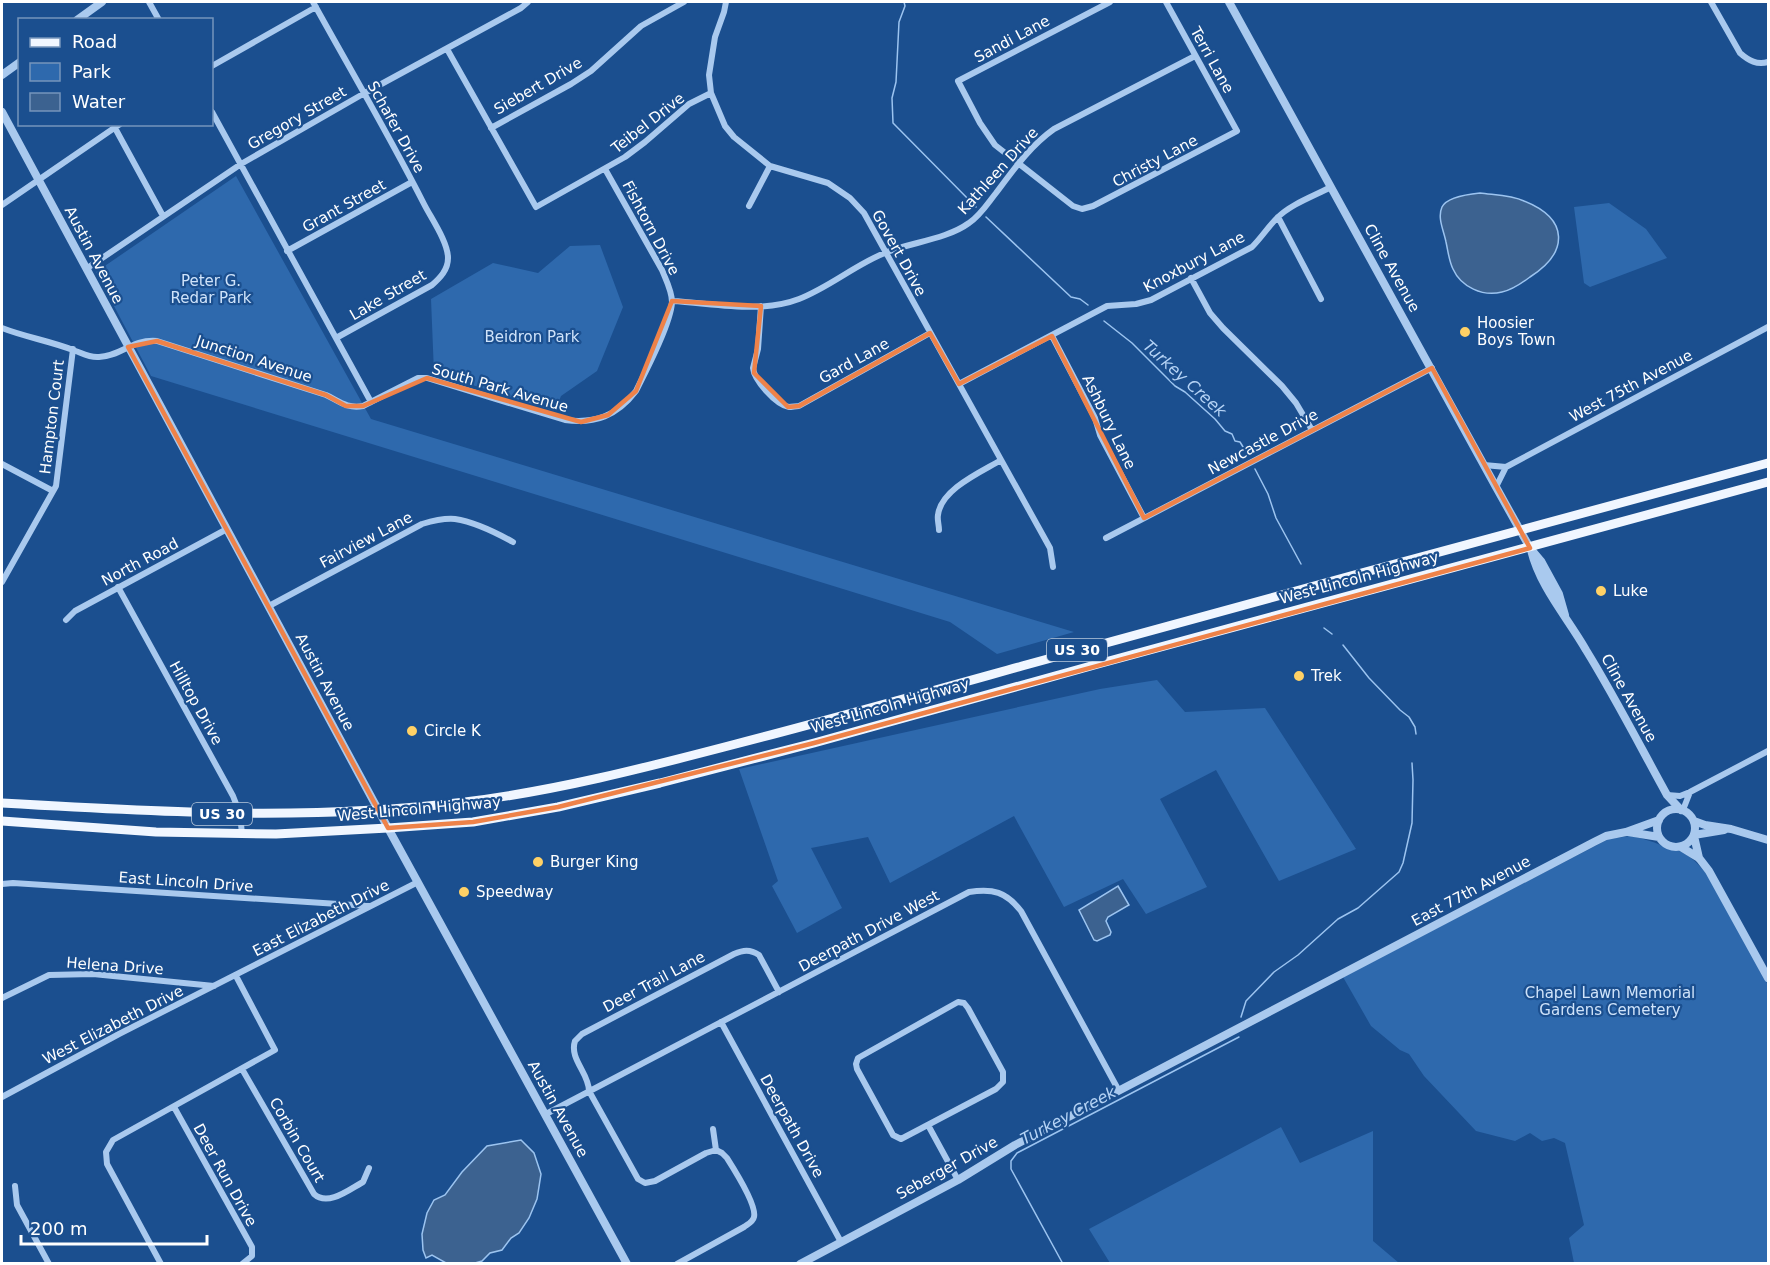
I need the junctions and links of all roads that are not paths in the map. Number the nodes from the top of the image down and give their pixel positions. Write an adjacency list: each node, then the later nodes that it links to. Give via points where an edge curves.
1 (102, 2): 11 (street)
2 (149, 2): 12 (street)
3 (528, 2): 13 (street, Gregory Street)
4 (684, 2): 24 (street, Siebert Drive, via 641,26 591,71)
5 (726, 2): 19 (street, Govert Drive, via 711,59)
6 (1110, 2): 26 (street, Sandi Lane, via 958,81 995,145)
7 (1166, 2): 14 (street, Terri Lane)
8 (1229, 2): 32 (street, Cline Avenue)
9 (1711, 2): 15 (street, via 1740,53 1747,60)
10 (314, 4): 17 (street); 20 (street, Schafer Drive)
11 (80, 18)
12 (158, 18)
13 (447, 49): 20 (street, Gregory Street); 24 (street)
14 (1195, 56): 25 (street, Terri Lane); 26 (street, Kathleen Drive, via 1054,129)
15 (1768, 62)
16 (18, 63): 18 (street)
17 (213, 65)
18 (2, 75)
19 (711, 93): 28 (street, Govert Drive, via 734,138); 29 (street, Teibel Drive, via 689,104 645,142)
20 (363, 94): 27 (street, Gregory Street); 31 (street, Schafer Drive)
21 (2, 112): 30 (street, Austin Avenue)
22 (213, 114): 27 (street)
23 (117, 126): 30 (street); 35 (street)
24 (491, 128): 29 (street, Teibel Drive, via 536,207)
25 (1237, 131): 26 (street, Christy Lane, via 1082,209)
26 (1018, 163): 38 (street, Kathleen Drive, via 969,224)
27 (241, 164): 35 (street, Gregory Street); 37 (street)
28 (770, 166): 34 (street); 38 (street, Govert Drive, via 828,183 850,198 864,213)
29 (605, 169): 43 (street, Fishtorn Drive, via 662,270)
30 (38, 181): 33 (street); 40 (street, Austin Avenue)
31 (412, 182): 37 (street, Grant Street); 39 (street, Schafer Drive, via 443,242)
32 (1331, 187): 36 (street, Knoxbury Lane); 52 (street, Cline Avenue)
33 (2, 205)
34 (749, 206)
35 (163, 216): 40 (street, Gregory Street)
36 (1278, 217): 41 (street, Knoxbury Lane, via 1252,247); 42 (street)
37 (287, 251): 49 (street)
38 (886, 253): 44 (street, Kathleen Drive, via 799,299); 47 (street, Govert Drive)
39 (446, 267): 49 (street, Lake Street, via 432,285)
40 (86, 269): 50 (street, Austin Avenue)
41 (1191, 278): 48 (street, Knoxbury Lane, via 1151,300 1107,306); 55 (street, via 1210,313 1282,386)
42 (1320, 299)
43 (672, 301): 44 (street, Kathleen Drive); 54 (street, South Park Avenue, via 670,315 636,391 618,409 596,421 565,420 427,378 418,378)
44 (761, 306): 47 (street, Gard Lane, via 754,373 788,407 799,406)
45 (1768, 327): 60 (street, West 75th Avenue)
46 (2, 328): 51 (street, Junction Avenue)
47 (930, 333): 53 (street, Govert Drive)
48 (1053, 336): 53 (street, Knoxbury Lane); 64 (street, Ashbury Lane)
49 (336, 338): 54 (street)
50 (128, 347): 51 (street, Junction Avenue, via 101,357); 54 (street, Junction Avenue, via 145,340 157,341 326,395 346,406); 65 (street, Austin Avenue)
51 (73, 349): 63 (street, Hampton Court)
52 (1432, 368): 55 (street, Newcastle Drive); 59 (street, Cline Avenue)
53 (959, 384): 56 (street, Govert Drive)
54 (371, 402)
55 (1312, 430): 64 (street, Newcastle Drive)
56 (1001, 460): 66 (street, via 956,487 943,501 938,515); 71 (street, Govert Drive, via 1050,548)
57 (1768, 463): 67 (main road, West Lincoln Highway / US 30)
58 (2, 464): 63 (street)
59 (1484, 465): 60 (street); 62 (street, Cline Avenue)
60 (1506, 467): 62 (street)
61 (1768, 482): 70 (main road, West Lincoln Highway / US 30)
62 (1496, 487): 67 (street, Cline Avenue)
63 (53, 491): 72 (street, Hampton Court)
64 (1144, 518): 68 (street, Newcastle Drive)
65 (227, 529): 73 (street, North Road); 74 (street, Austin Avenue)
66 (939, 530)
67 (1521, 531): 70 (street, Cline Avenue); 81 (main road, West Lincoln Highway / US 30, via 643,768 469,802)
68 (1106, 538)
69 (513, 542): 74 (street, Fairview Lane, via 454,519 436,520)
70 (1530, 548): 78 (street, Cline Avenue, via 1552,598 1602,678); 86 (main road, West Lincoln Highway / US 30, via 660,783 473,822)
71 (1053, 567)
72 (2, 582)
73 (118, 587): 75 (street, North Road, via 75,610); 82 (street, Hilltop Drive)
74 (269, 606): 81 (street, Austin Avenue)
75 (66, 620)
76 (1768, 751): 77 (street)
77 (1690, 792): 78 (street); 80 (street)
78 (1666, 795): 80 (street, Cline Avenue); 83 (street)
79 (2, 803): 82 (main road, West Lincoln Highway / US 30)
80 (1682, 810): 83 (street, via 1672,809); 85 (street)
81 (380, 811): 82 (main road, West Lincoln Highway / US 30); 86 (street, Austin Avenue)
82 (240, 814): 89 (street, Hilltop Drive)
83 (1660, 818): 88 (street, East 77th Avenue); 91 (street)
84 (2, 821): 89 (main road, West Lincoln Highway / US 30)
85 (1694, 821): 87 (street); 90 (street)
86 (388, 828): 89 (main road, West Lincoln Highway / US 30); 95 (street, Austin Avenue)
87 (1731, 829): 90 (street); 92 (street)
88 (1626, 832): 91 (street, East 77th Avenue); 100 (street, East 77th Avenue, via 1594,842)
89 (242, 834)
90 (1694, 835): 93 (street); 94 (street)
91 (1659, 837): 93 (street, via 1668,846)
92 (1768, 840)
93 (1681, 847): 94 (street)
94 (1699, 858): 99 (street)
95 (418, 882): 97 (street, East Elizabeth Drive); 110 (street, Austin Avenue)
96 (2, 884): 97 (street, East Lincoln Drive)
97 (369, 906): 98 (street, East Elizabeth Drive)
98 (236, 976): 101 (street, West Elizabeth Drive); 105 (street, via 275,1050)
99 (1768, 978)
100 (1331, 980): 107 (street, Seberger Drive)
101 (214, 986): 103 (street, Helena Drive, via 93,974 49,975); 108 (street, West Elizabeth Drive)
102 (779, 992): 104 (street, Deerpath Drive West); 106 (street, Deer Trail Lane, via 759,955 745,950 734,954 578,1037 573,1052); 107 (street, Deerpath Drive West, via 969,892 993,891 1013,901 1021,911)
103 (2, 998)
104 (721, 1022): 106 (street, Deerpath Drive West); 117 (street, Deerpath Drive)
105 (242, 1069): 109 (street); 114 (street, Corbin Court, via 318,1198 334,1197 363,1182)
106 (589, 1091): 110 (street, Deerpath Drive West); 113 (street, via 638,1179 645,1183)
107 (1119, 1091): 115 (street, Seberger Drive)
108 (2, 1097)
109 (174, 1107): 119 (street, via 113,1140 105,1152 107,1164); 120 (street, Deer Run Drive, via 252,1247 252,1256)
110 (546, 1114): 121 (street, Austin Avenue)
111 (928, 1125): 111 (street, via 1003,1082 1003,1072 964,1003 953,1004 858,1058 856,1064 893,1135 901,1139); 115 (street)
112 (713, 1129): 113 (street)
113 (716, 1150): 122 (street, via 727,1158 753,1205 753,1221)
114 (369, 1168)
115 (958, 1179): 117 (street, Seberger Drive)
116 (15, 1186): 118 (street, via 18,1205)
117 (841, 1242): 123 (street, Seberger Drive)
118 (49, 1263)
119 (161, 1263)
120 (242, 1263)
121 (627, 1263)
122 (677, 1263)
123 (800, 1263)

